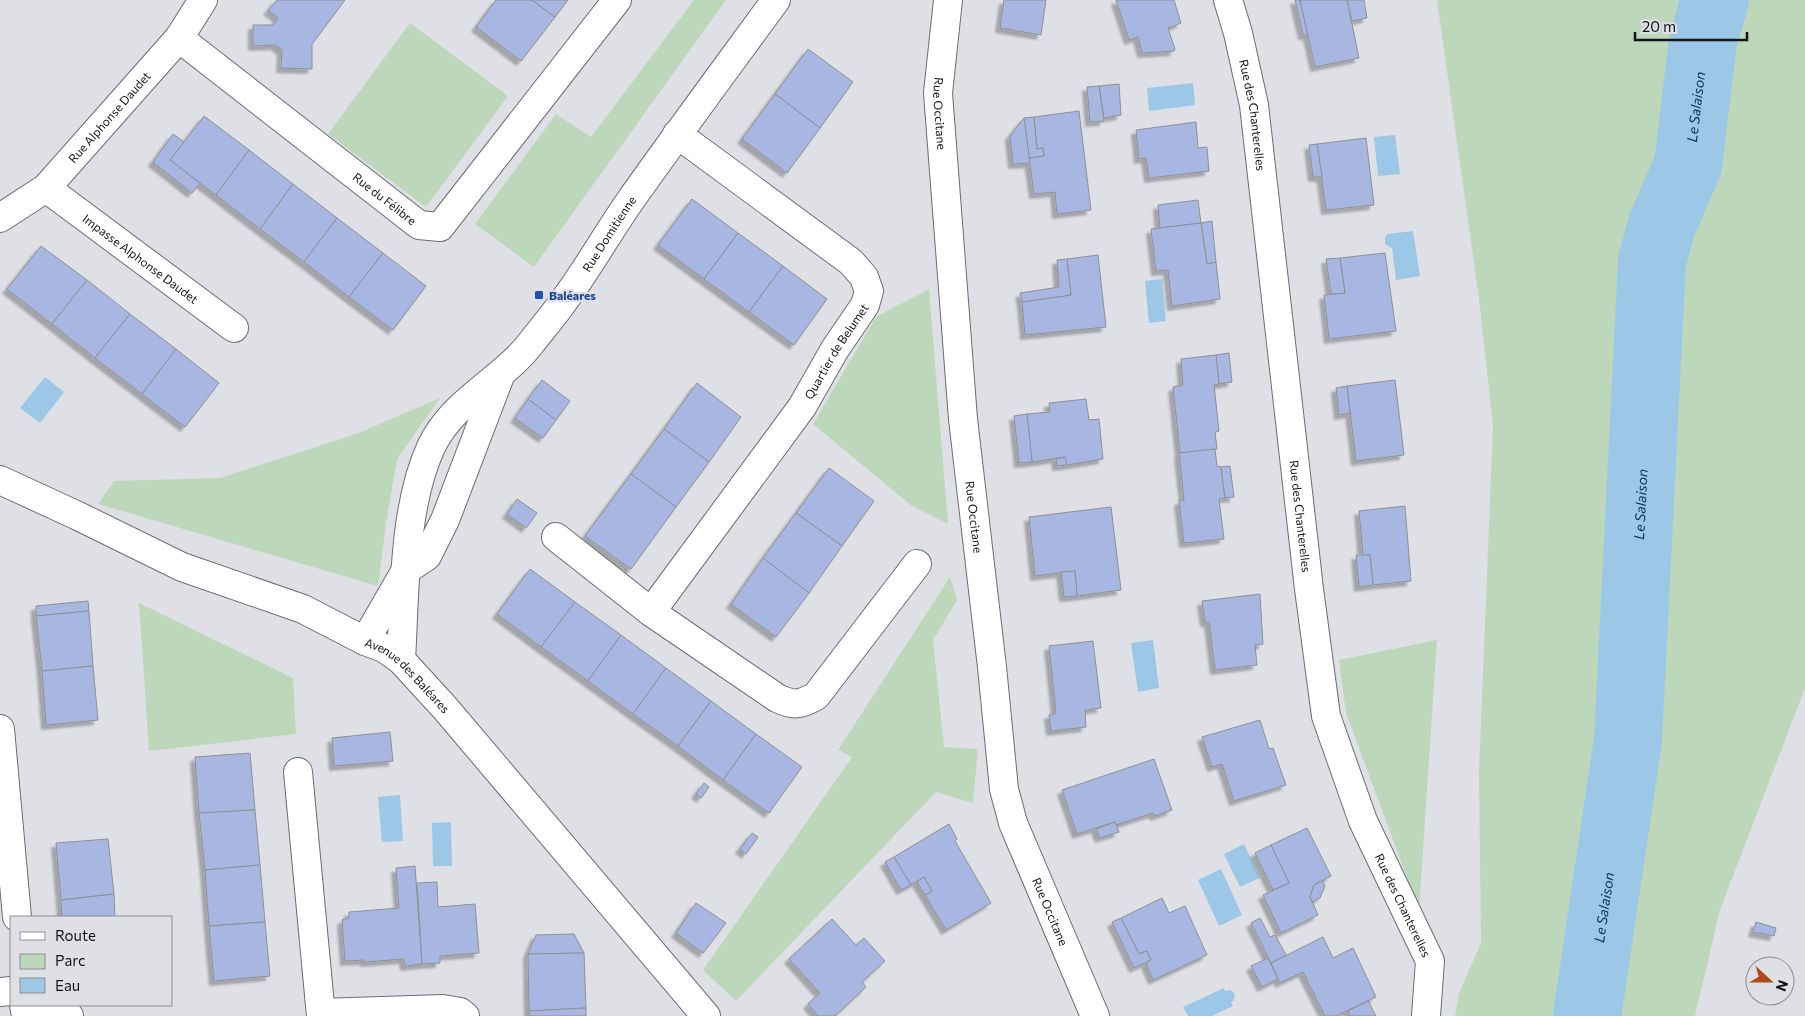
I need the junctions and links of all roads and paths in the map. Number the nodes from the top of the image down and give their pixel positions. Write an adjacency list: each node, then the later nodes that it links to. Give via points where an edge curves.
1 (203, 0): 6 (street, Rue Alphonse Daudet)
2 (617, 0): 6 (street, Rue du Félibre, via 440,228 419,225)
3 (776, 0): 7 (street, Rue Domitienne)
4 (948, 0): 27 (street, Rue Occitane, via 938,92 963,419 1004,789 1013,823)
5 (1228, 0): 28 (street, Rue des Chanterelles, via 1254,105 1326,716 1363,821 1430,961)
6 (179, 38): 8 (street, Rue Alphonse Daudet)
7 (677, 134): 11 (street, Rue Domitienne, via 562,303 530,345); 16 (street, Quartier de Belumet, via 851,262 864,277 869,291 865,305 802,407)
8 (46, 188): 9 (street, Rue Alphonse Daudet); 10 (street, Impasse Alphonse Daudet)
9 (0, 218)
10 (234, 328)
11 (501, 372): 15 (street, via 438,534 427,556); 15 (street, Rue Domitienne, via 448,421 432,446 413,505)
12 (3, 489): 17 (street, Avenue des Baléares, via 76,515 182,567 303,609)
13 (556, 537): 16 (street)
14 (917, 564): 16 (street, via 816,696 802,704 788,704 777,698)
15 (406, 570): 17 (street, Rue Domitienne); 18 (street, Rue Domitienne)
16 (651, 612)
17 (365, 641): 18 (street, Avenue des Baléares, via 384,648)
18 (401, 660): 26 (street, Avenue des Baléares)
19 (0, 729): 21 (street)
20 (298, 772): 23 (street)
21 (17, 916)
22 (51, 1006): 24 (street)
23 (321, 1015): 25 (street, via 443,1009)
24 (69, 1016)
25 (465, 1016)
26 (706, 1016)
27 (1095, 1016)
28 (1426, 1016)

